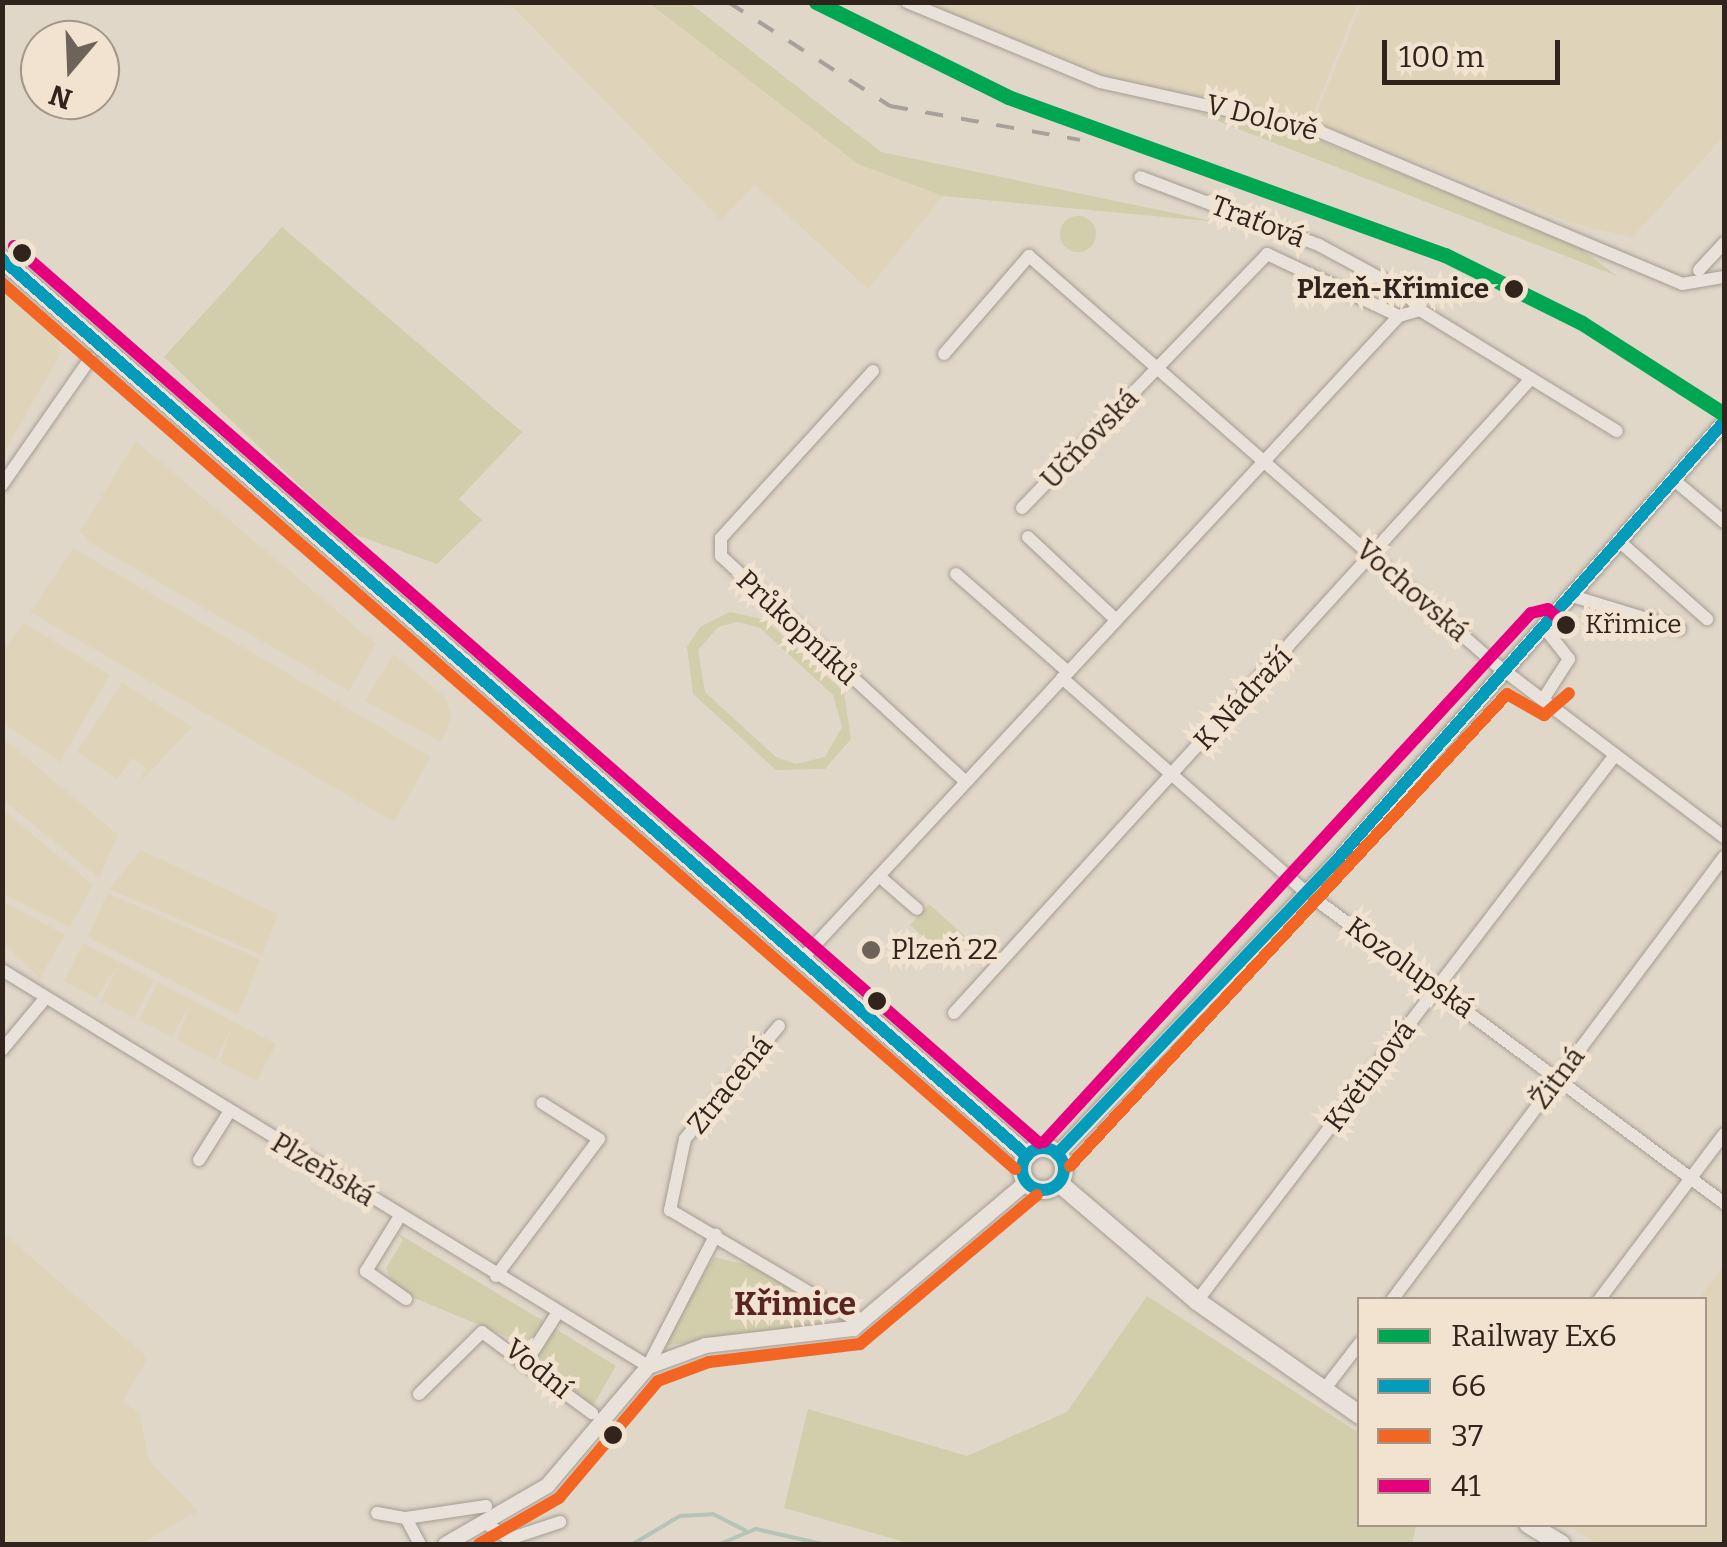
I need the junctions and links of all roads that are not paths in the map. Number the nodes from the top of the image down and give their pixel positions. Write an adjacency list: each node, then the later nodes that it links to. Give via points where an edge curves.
1 (908, 2): 7 (street, V Dolově, via 1100,82 1316,130 1695,286)
2 (1140, 177): 8 (street, Traťová, via 1319,245 1404,291)
3 (1724, 243): 6 (street)
4 (1267, 254): 9 (street, Traťová); 12 (street, Učňovská)
5 (2, 259): 42 (main road)
6 (1699, 270)
7 (1724, 276)
8 (1420, 310): 9 (street); 14 (street, Traťová)
9 (1400, 316): 17 (street)
10 (944, 354): 12 (street, Učňovská, via 1029,256)
11 (90, 359): 19 (street)
12 (1157, 369): 17 (street, Vochovská); 20 (street, Učňovská)
13 (873, 370): 36 (street, Průkopníků, via 721,538 721,556)
14 (1528, 382): 16 (street, Traťová); 24 (street, K Nádraží)
15 (1720, 426): 18 (street)
16 (1617, 431)
17 (1266, 464): 24 (street, Vochovská); 28 (street)
18 (1674, 480): 21 (street); 23 (street)
19 (2, 484)
20 (1022, 508)
21 (1724, 522)
22 (1028, 537): 28 (street)
23 (1619, 541): 26 (street); 27 (street)
24 (1374, 560): 31 (street, Vochovská); 35 (street, K Nádraží)
25 (956, 574): 32 (street, Kozolupská)
26 (1570, 596): 29 (street); 30 (street)
27 (1707, 619)
28 (1116, 620): 32 (street)
29 (1543, 626): 31 (street); 33 (street, via 1570,659)
30 (1680, 629)
31 (1504, 670): 33 (street, Vochovská); 40 (street)
32 (1065, 675): 35 (street, Kozolupská); 36 (street)
33 (1544, 698): 34 (street, Vochovská)
34 (1615, 754): 37 (street, Vochovská); 44 (street, Květinová)
35 (1171, 774): 40 (street, Kozolupská); 46 (street, K Nádraží)
36 (966, 782): 39 (street)
37 (1724, 837)
38 (1724, 856): 49 (street, Žitná)
39 (879, 876): 41 (street); 42 (street)
40 (1307, 893): 44 (street, Kozolupská); 53 (street)
41 (916, 909)
42 (800, 961): 54 (main road)
43 (2, 970): 45 (street, Plzeňská)
44 (1436, 988): 49 (street, Kozolupská); 66 (street, Květinová)
45 (42, 1001): 48 (street); 51 (street, Plzeňská)
46 (954, 1013)
47 (779, 1026): 61 (street, Ztracená, via 685,1139 668,1194 670,1210)
48 (2, 1050)
49 (1559, 1076): 56 (street, Kozolupská); 63 (street, Žitná)
50 (542, 1103): 62 (street, via 599,1139)
51 (228, 1114): 55 (street); 60 (street, Plzeňská)
52 (1724, 1134): 56 (street)
53 (1057, 1154): 54 (main road); 58 (main road)
54 (1027, 1156): 57 (main road)
55 (200, 1160)
56 (1692, 1178): 59 (street, Kozolupská); 64 (street)
57 (1026, 1182): 58 (main road, via 1042,1190); 68 (street)
58 (1059, 1183): 66 (main road)
59 (1724, 1203)
60 (400, 1216): 62 (street, Plzeňská); 65 (street, via 366,1270)
61 (716, 1234): 68 (street); 71 (street)
62 (496, 1276): 67 (street, Plzeňská)
63 (1394, 1297)
64 (1601, 1297)
65 (406, 1299)
66 (1197, 1302): 72 (main road)
67 (558, 1312): 70 (street); 71 (street, Plzeňská)
68 (865, 1320): 71 (street, via 705,1345)
69 (1357, 1347): 72 (street)
70 (528, 1358): 73 (street, Vodní, via 482,1332); 74 (street, Vodní)
71 (648, 1366): 80 (street, via 547,1485)
72 (1323, 1391): 75 (main road)
73 (419, 1394)
74 (592, 1413)
75 (1357, 1414)
76 (486, 1506): 78 (street)
77 (377, 1513): 78 (street)
78 (406, 1518): 82 (street)
79 (560, 1522): 80 (street, via 509,1539)
80 (488, 1524): 83 (street)
81 (1533, 1527): 84 (main road)
82 (420, 1544)
83 (445, 1544)
84 (1562, 1544)

